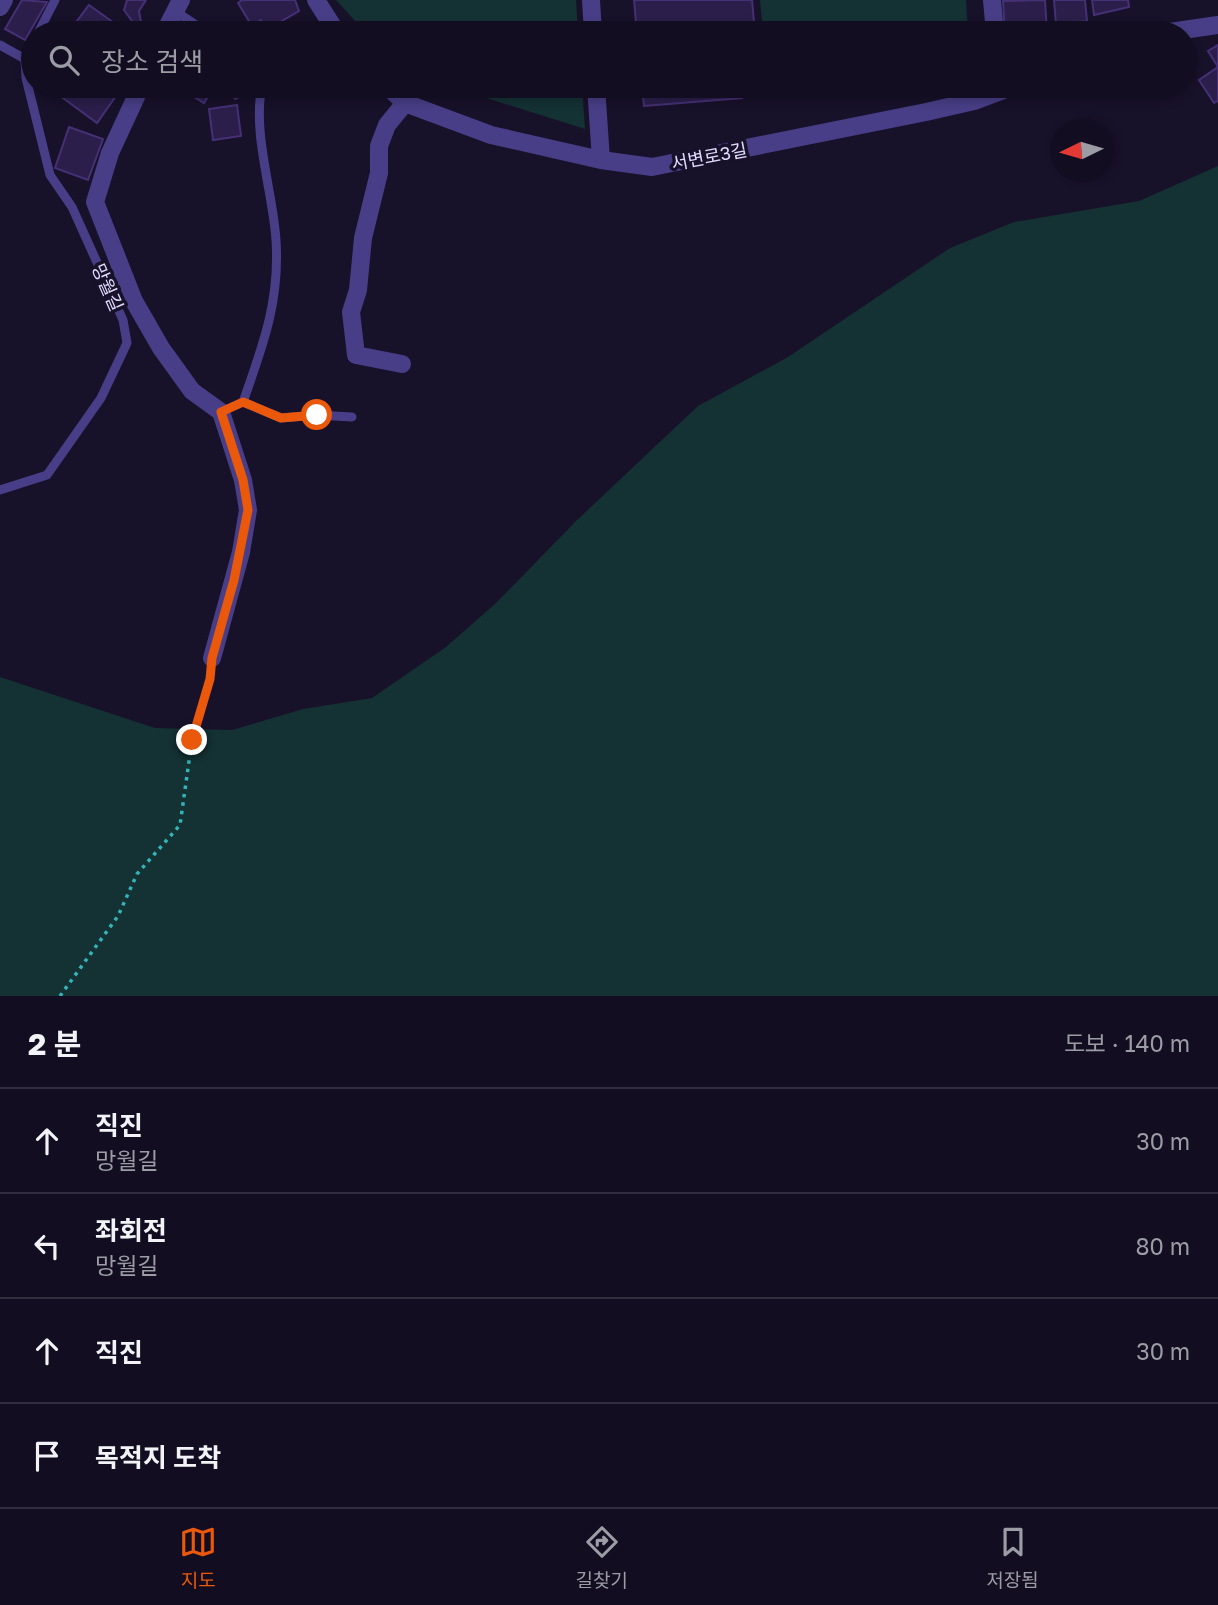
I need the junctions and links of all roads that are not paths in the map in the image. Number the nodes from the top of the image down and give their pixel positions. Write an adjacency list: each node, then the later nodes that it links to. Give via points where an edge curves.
1 (4, 0): 7 (street)
2 (55, 0): 8 (lane)
3 (316, 0): 11 (street)
4 (591, 0): 12 (street)
5 (992, 0): 13 (street)
6 (178, 5): 9 (street); 10 (lane)
7 (0, 7)
8 (44, 21)
9 (170, 21)
10 (195, 21)
11 (325, 21)
12 (592, 21)
13 (994, 21)
14 (1218, 25): 15 (street)
15 (1197, 28)
16 (0, 45): 17 (lane)
17 (21, 56)
18 (31, 98): 30 (lane, 망월길, via 50,175 78,220 123,320 127,343 101,398 47,475)
19 (135, 98): 28 (street, 망월길, via 110,153 95,202 134,301 161,348 192,391)
20 (262, 98): 27 (lane, via 263,155 276,239 277,290)
21 (400, 98): 24 (street, 서변로3길)
22 (597, 98): 25 (street)
23 (972, 98): 25 (street, 서변로3길, via 926,112 652,167)
24 (405, 103): 25 (street, 서변로3길, via 491,135); 26 (street, via 387,125 379,146 379,173 351,312 356,355)
25 (601, 160)
26 (402, 363)
27 (243, 402): 28 (lane); 29 (lane, via 281,418)
28 (221, 412): 31 (street, via 248,510)
29 (352, 417)
30 (0, 490)
31 (212, 658)

